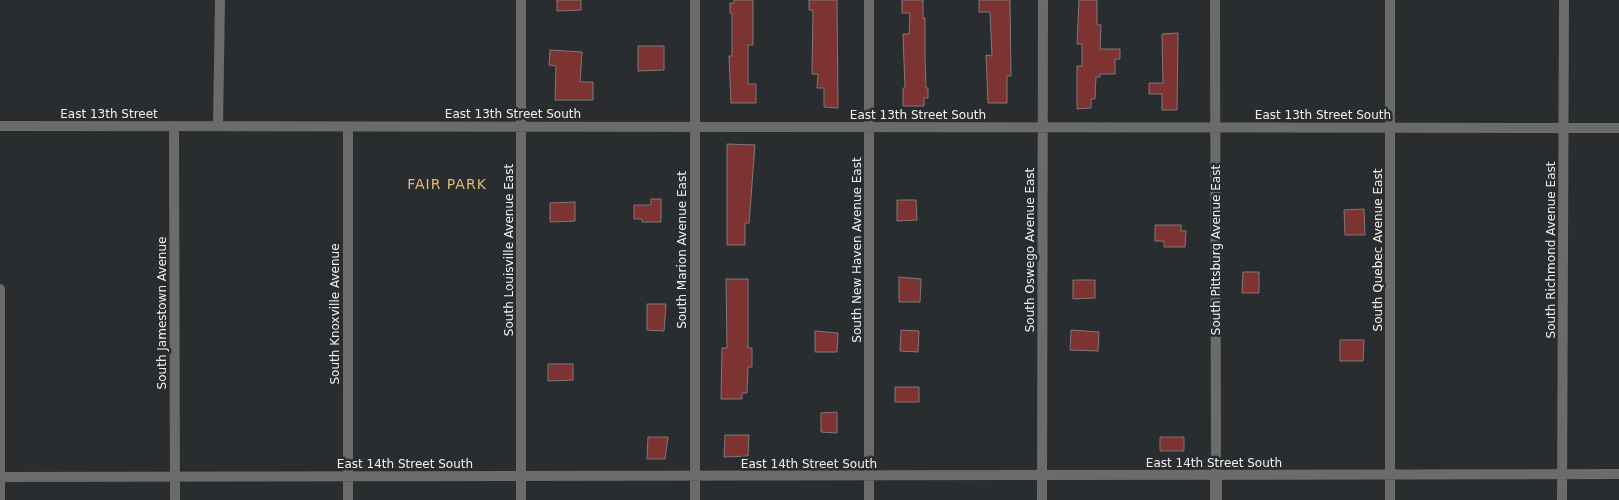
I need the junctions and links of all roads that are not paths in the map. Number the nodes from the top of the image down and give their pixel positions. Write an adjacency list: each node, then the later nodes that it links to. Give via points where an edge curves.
1 (220, 0): 11 (street)
2 (521, 0): 12 (street, South Louisville Avenue East)
3 (694, 0): 13 (street, South Marion Avenue East)
4 (869, 0): 15 (street, South New Haven Avenue East)
5 (1043, 0): 16 (street, South Oswego Avenue East)
6 (1215, 0): 17 (street, South Pittsburg Avenue East)
7 (1390, 0): 18 (street, South Quebec Avenue East)
8 (1564, 0): 19 (street, South Richmond Avenue East)
9 (0, 126): 10 (street, East 13th Street)
10 (174, 126): 11 (street, East 13th Street); 30 (street, South Jamestown Avenue)
11 (218, 126): 14 (street, East 13th Street South)
12 (521, 126): 13 (street, East 13th Street South); 14 (street, East 13th Street South); 31 (street, South Louisville Avenue East)
13 (694, 126): 15 (street, East 13th Street South); 32 (street, South Marion Avenue East)
14 (348, 127): 24 (street, South Knoxville Avenue)
15 (870, 127): 16 (street, East 13th Street South); 25 (street, South New Haven Avenue East)
16 (1043, 127): 17 (street, East 13th Street South); 26 (street, South Oswego Avenue East)
17 (1215, 127): 18 (street, East 13th Street South); 27 (street, South Pittsburg Avenue East)
18 (1391, 128): 19 (street, East 13th Street South); 28 (street, South Quebec Avenue East)
19 (1564, 128): 20 (street, East 13th Street South); 22 (street, South Richmond Avenue East)
20 (1619, 128)
21 (0, 289): 29 (street)
22 (1562, 474): 23 (street, East 14th Street South); 28 (street, East 14th Street South); 42 (street, South Richmond Avenue East)
23 (1619, 474)
24 (348, 476): 30 (street, East 14th Street South); 31 (street, East 14th Street South); 35 (street, South Knoxville Avenue)
25 (869, 476): 26 (street, East 14th Street South); 32 (street, East 14th Street South); 38 (street, South New Haven Avenue East)
26 (1042, 476): 27 (street, East 14th Street South); 39 (street, South Oswego Avenue East)
27 (1216, 476): 28 (street, East 14th Street South); 40 (street, South Pittsburg Avenue East)
28 (1390, 476): 41 (street, South Quebec Avenue East)
29 (0, 477): 30 (street, East 14th Street South); 33 (street)
30 (174, 477): 34 (street, South Jamestown Avenue)
31 (521, 477): 32 (street, East 14th Street South); 36 (street, South Louisville Avenue East)
32 (695, 477): 37 (street, South Marion Avenue East)
33 (0, 500)
34 (175, 500)
35 (348, 500)
36 (521, 500)
37 (695, 500)
38 (869, 500)
39 (1042, 500)
40 (1216, 500)
41 (1390, 500)
42 (1562, 500)

